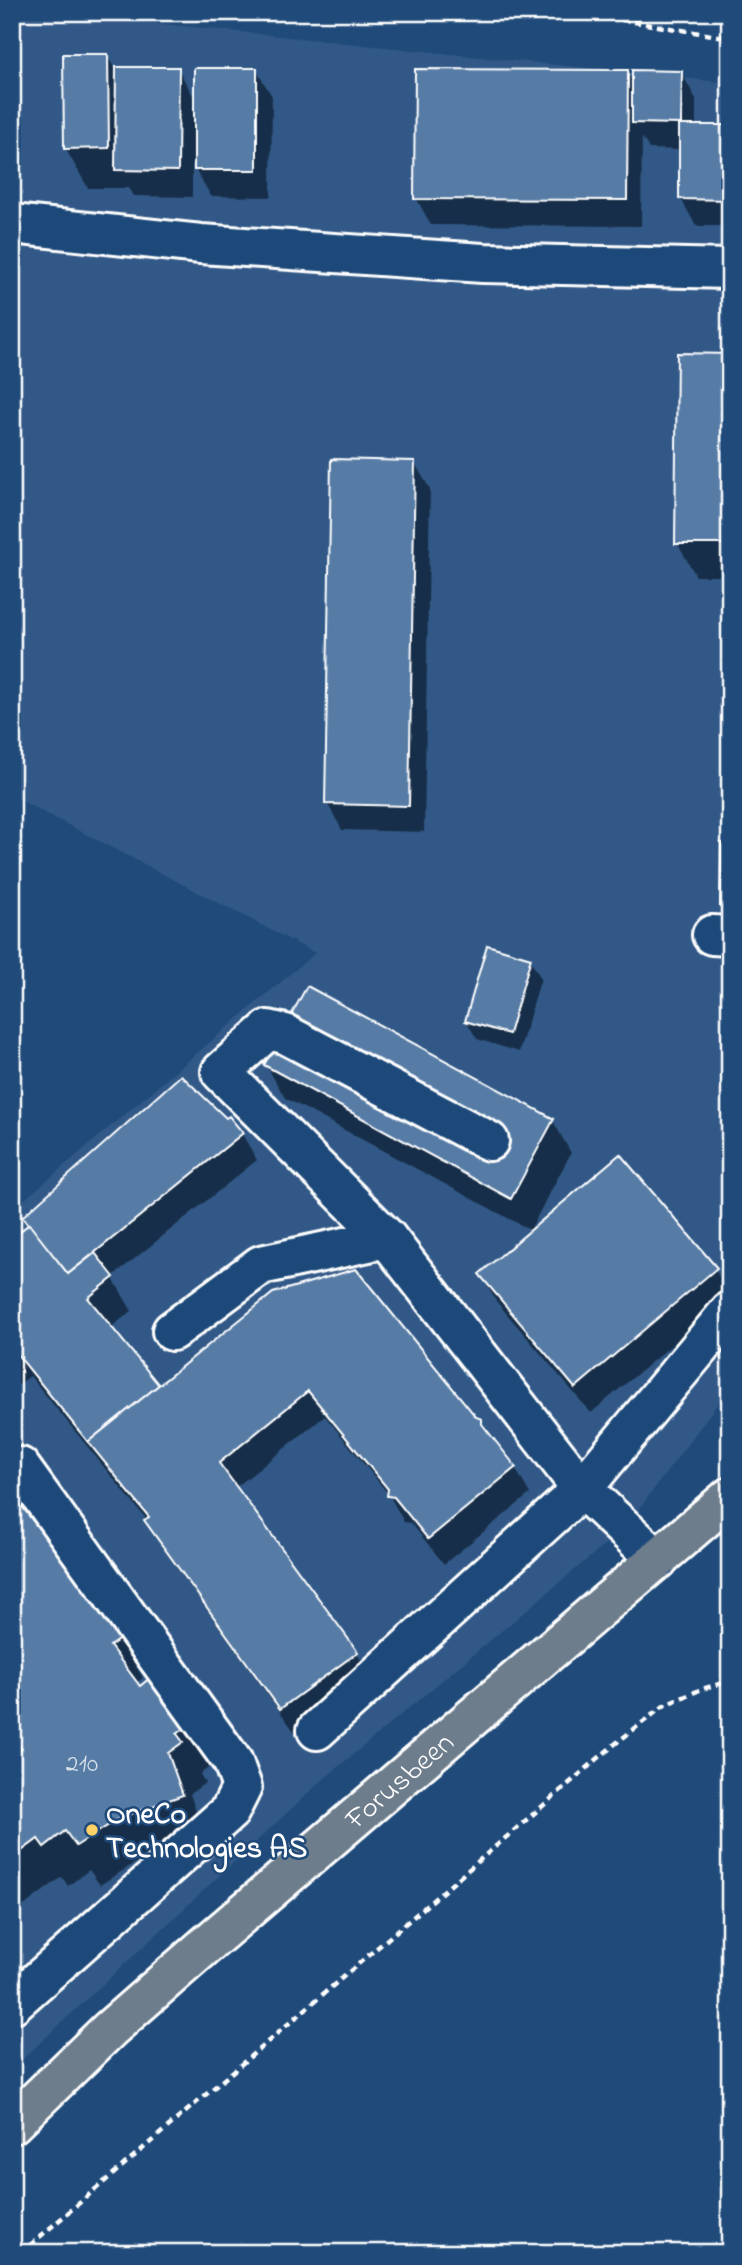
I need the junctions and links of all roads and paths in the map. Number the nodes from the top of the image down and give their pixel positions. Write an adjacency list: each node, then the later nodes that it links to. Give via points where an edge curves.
1 (574, 12): 2 (path)
2 (730, 38)
3 (12, 224): 4 (lane, via 201,244 483,263)
4 (730, 269)
5 (489, 1141): 6 (lane, via 285,1034 268,1030 221,1072)
6 (387, 1238): 8 (lane, via 261,1265); 10 (lane)
7 (730, 1311): 10 (lane)
8 (172, 1331)
9 (20, 1467): 15 (lane, via 233,1762 242,1787 230,1811)
10 (582, 1489): 12 (lane); 14 (lane)
11 (730, 1497): 12 (main road, Forusbeen)
12 (657, 1560): 16 (main road, Forusbeen, via 196,1953)
13 (730, 1681): 17 (path, via 665,1705 615,1744)
14 (317, 1730)
15 (12, 2004)
16 (12, 2124)
17 (20, 2253)

